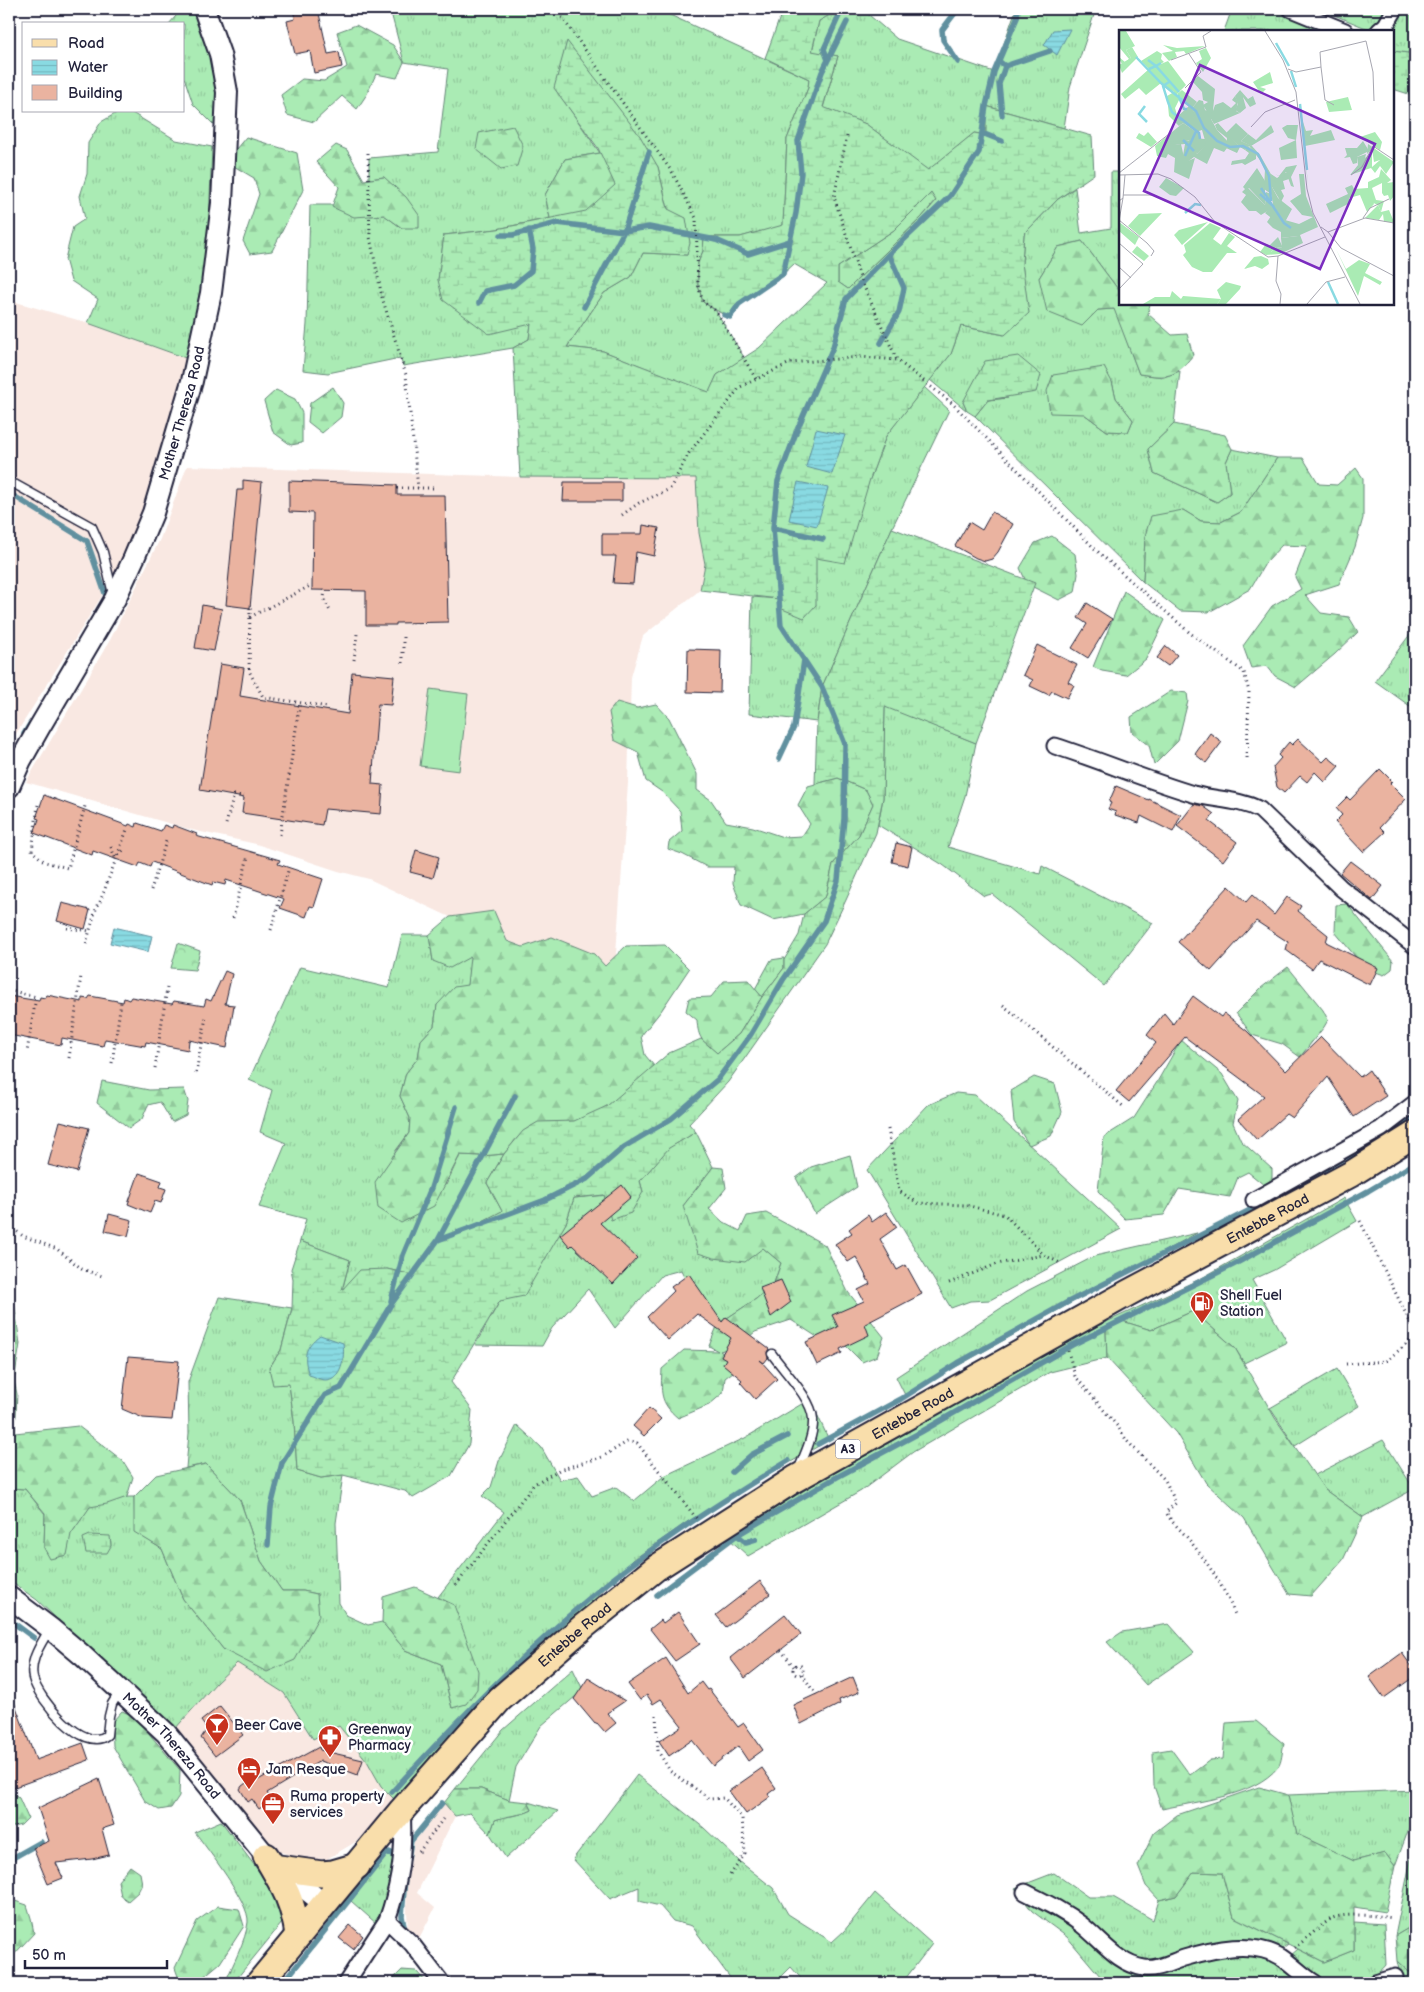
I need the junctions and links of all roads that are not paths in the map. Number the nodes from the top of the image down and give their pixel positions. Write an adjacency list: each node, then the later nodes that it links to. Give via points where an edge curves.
1 (204, 9): 7 (street, Mother Thereza Road, via 220,54 228,92 222,203 211,293 192,381 153,513)
2 (1291, 9): 4 (street)
3 (1395, 9): 5 (street)
4 (1343, 30)
5 (1380, 30)
6 (9, 482): 7 (lane, via 92,527 103,552)
7 (115, 600): 9 (street, Mother Thereza Road, via 39,728)
8 (1055, 746): 10 (street, via 1187,792 1245,803 1260,810 1340,888)
9 (9, 787)
10 (1415, 946)
11 (1415, 1103): 13 (street, via 1381,1129)
12 (1415, 1134): 15 (main road, Entebbe Road / A3, via 1351,1174 1128,1293)
13 (1254, 1200)
14 (772, 1354): 15 (lane, via 810,1406 814,1421)
15 (795, 1479): 19 (main road, Entebbe Road / A3, via 656,1568 584,1626 500,1699)
16 (9, 1597): 17 (street, Mother Thereza Road)
17 (50, 1628): 18 (street, Mother Thereza Road); 18 (lane, via 34,1657 33,1678 54,1714 79,1734 95,1740 103,1739 107,1735 112,1704)
18 (120, 1691): 20 (street, Mother Thereza Road, via 166,1733)
19 (402, 1810): 21 (main road, Entebbe Road / A3); 24 (street, via 402,1865)
20 (272, 1862): 21 (main road, via 322,1874); 23 (street, Mother Thereza Road); 25 (main road, via 288,1894)
21 (357, 1866): 23 (main road, A3)
22 (1026, 1892): 29 (street, via 1082,1925 1132,1965 1158,1967 1201,1954 1245,1947 1280,1957)
23 (324, 1904): 25 (main road, A3)
24 (387, 1920): 27 (street); 28 (street, via 412,1944)
25 (298, 1934): 26 (main road, A3)
26 (259, 1983)
27 (346, 1983)
28 (442, 1983)
29 (1314, 1983)
30 (1374, 1983): 31 (street, via 1394,1977)
31 (1393, 1983)

